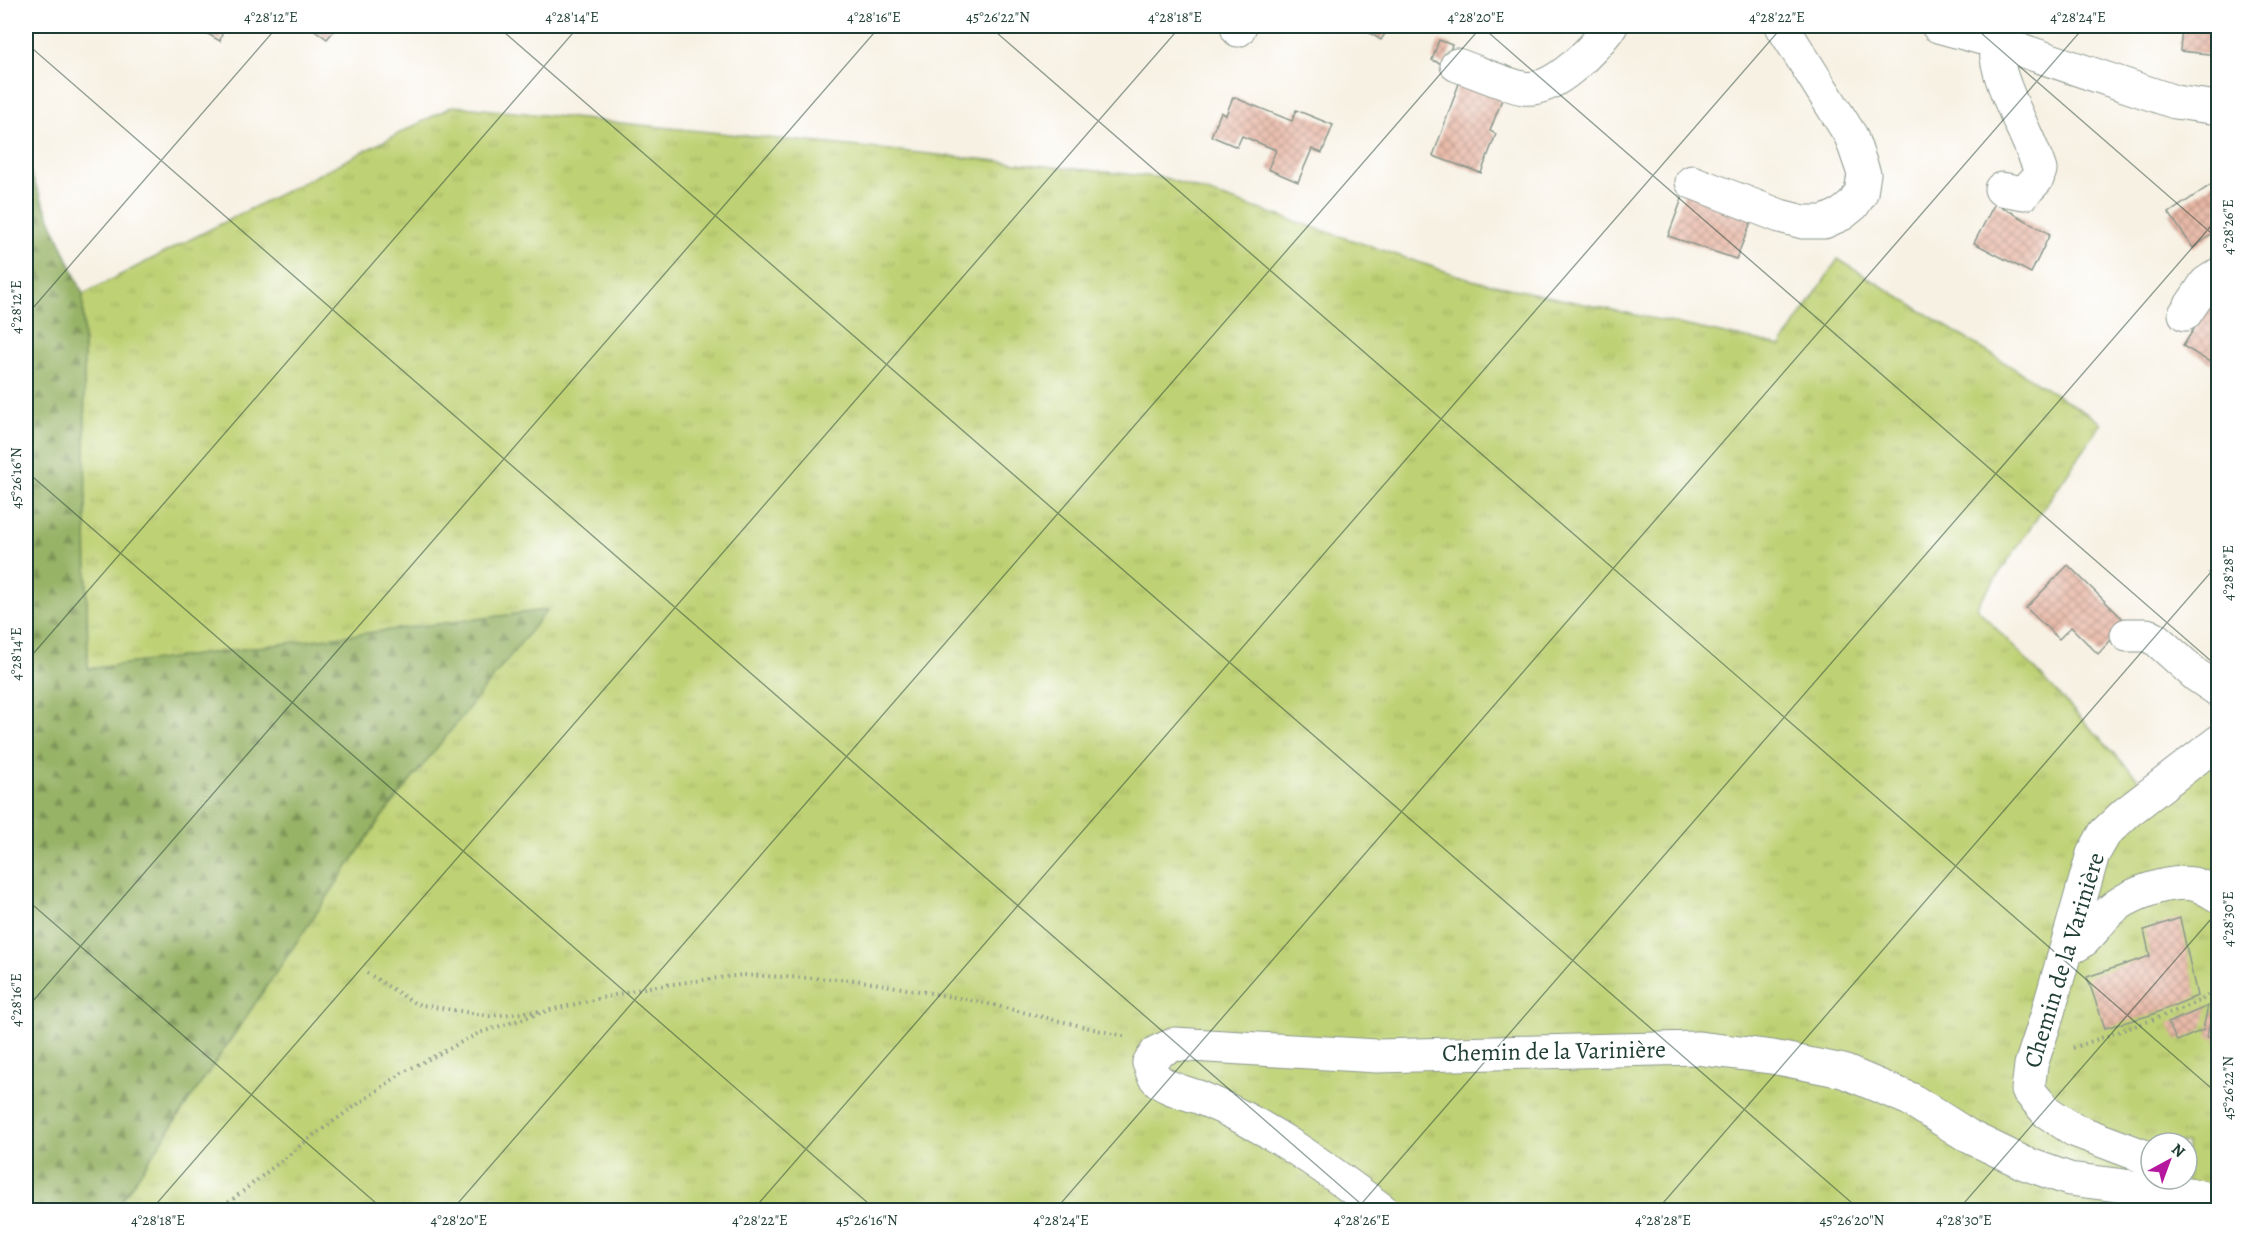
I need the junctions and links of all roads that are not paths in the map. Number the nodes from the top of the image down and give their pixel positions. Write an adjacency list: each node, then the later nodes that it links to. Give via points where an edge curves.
1 (1611, 26): 5 (street, via 1580,60 1539,87 1524,88)
2 (1782, 26): 7 (street, via 1851,136 1864,174 1861,193 1842,214 1824,222 1803,222)
3 (1938, 26): 4 (street)
4 (1997, 42): 6 (street, via 2175,102); 8 (street, via 1995,51 2002,78 2040,170 2024,193)
5 (1457, 65)
6 (2218, 108)
7 (1692, 182)
8 (2001, 189)
9 (2218, 275): 10 (street, via 2206,283)
10 (2185, 314)
11 (2127, 635): 12 (street, via 2147,635 2157,640)
12 (2218, 690)
13 (2218, 742): 15 (street, Chemin de la Varinière, via 2105,833 2092,854)
14 (2218, 896): 15 (street, via 2191,884 2167,885 2131,896 2107,914 2085,941)
15 (2066, 949): 16 (street, Chemin de la Varinière, via 2031,1065 2028,1090 2047,1112 2074,1130)
16 (2139, 1154)
17 (2199, 1181): 18 (street)
18 (2218, 1192)
19 (2218, 1202): 20 (street, Chemin de la Varinière, via 2189,1194 2069,1179 2024,1163 1970,1137 1910,1099 1843,1071 1772,1057 1697,1048 1377,1056 1175,1044 1157,1052 1149,1063 1154,1076 1166,1086 1219,1106 1264,1130 1315,1160)
20 (1382, 1210)

